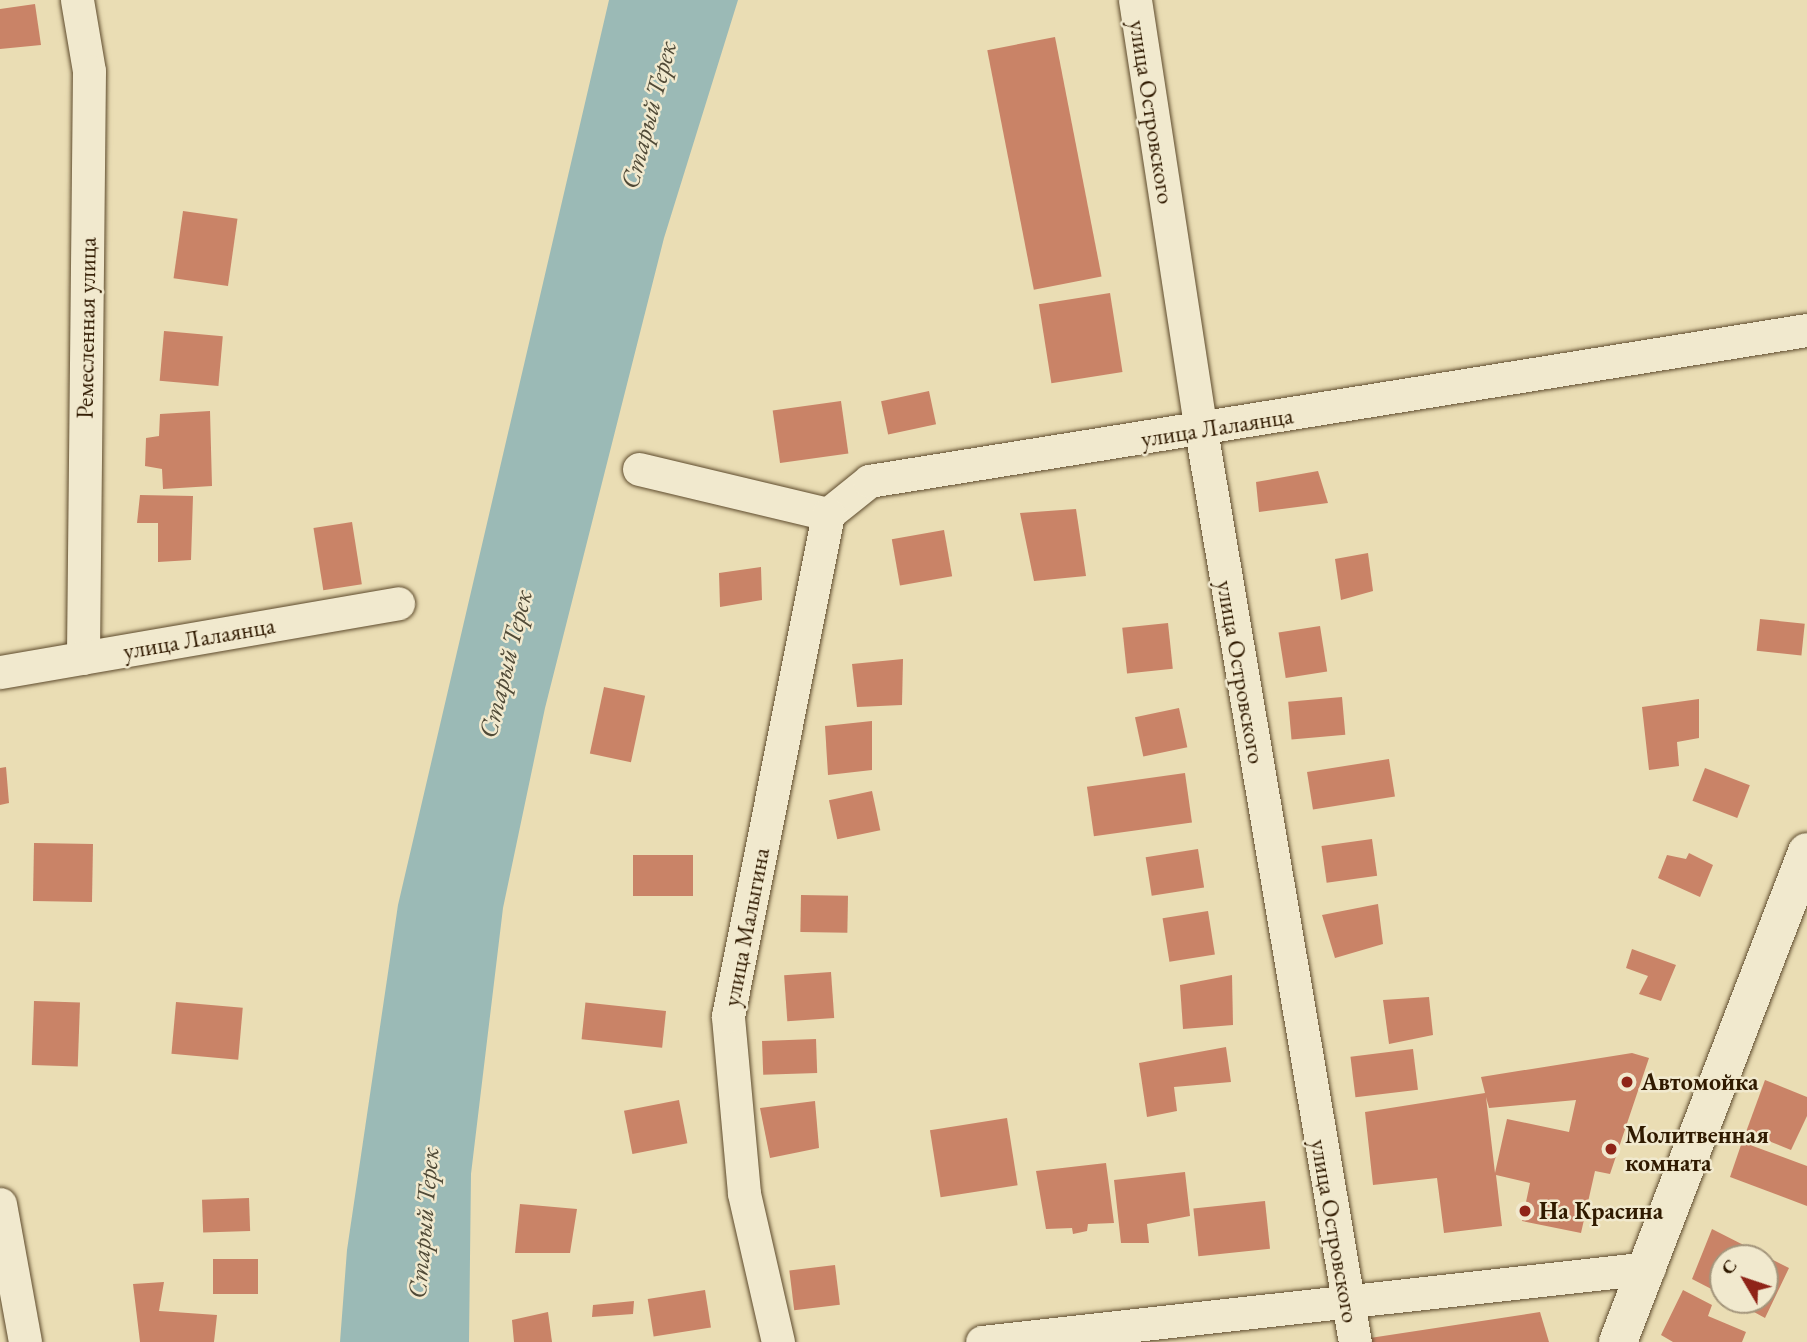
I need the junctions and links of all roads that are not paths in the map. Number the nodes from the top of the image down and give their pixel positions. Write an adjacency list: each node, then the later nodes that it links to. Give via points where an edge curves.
1 (77, 0): 8 (street, Ремесленная улица, via 89,71)
2 (1135, 0): 4 (street, улица Островского)
3 (1807, 330): 4 (street, улица Лалаянца)
4 (1200, 430): 6 (street, улица Лалаянца, via 869,481); 13 (street, улица Островского)
5 (639, 469): 6 (street)
6 (828, 514): 15 (street, улица Малыгина, via 728,1016 744,1193)
7 (398, 603): 8 (street, улица Лалаянца)
8 (83, 658): 9 (street, улица Лалаянца)
9 (0, 672)
10 (1807, 852): 12 (street)
11 (0, 1204): 14 (street)
12 (1649, 1268): 13 (street); 18 (street)
13 (1346, 1301): 16 (street); 17 (street, улица Островского)
14 (25, 1342)
15 (778, 1342)
16 (982, 1342)
17 (1354, 1342)
18 (1618, 1342)

